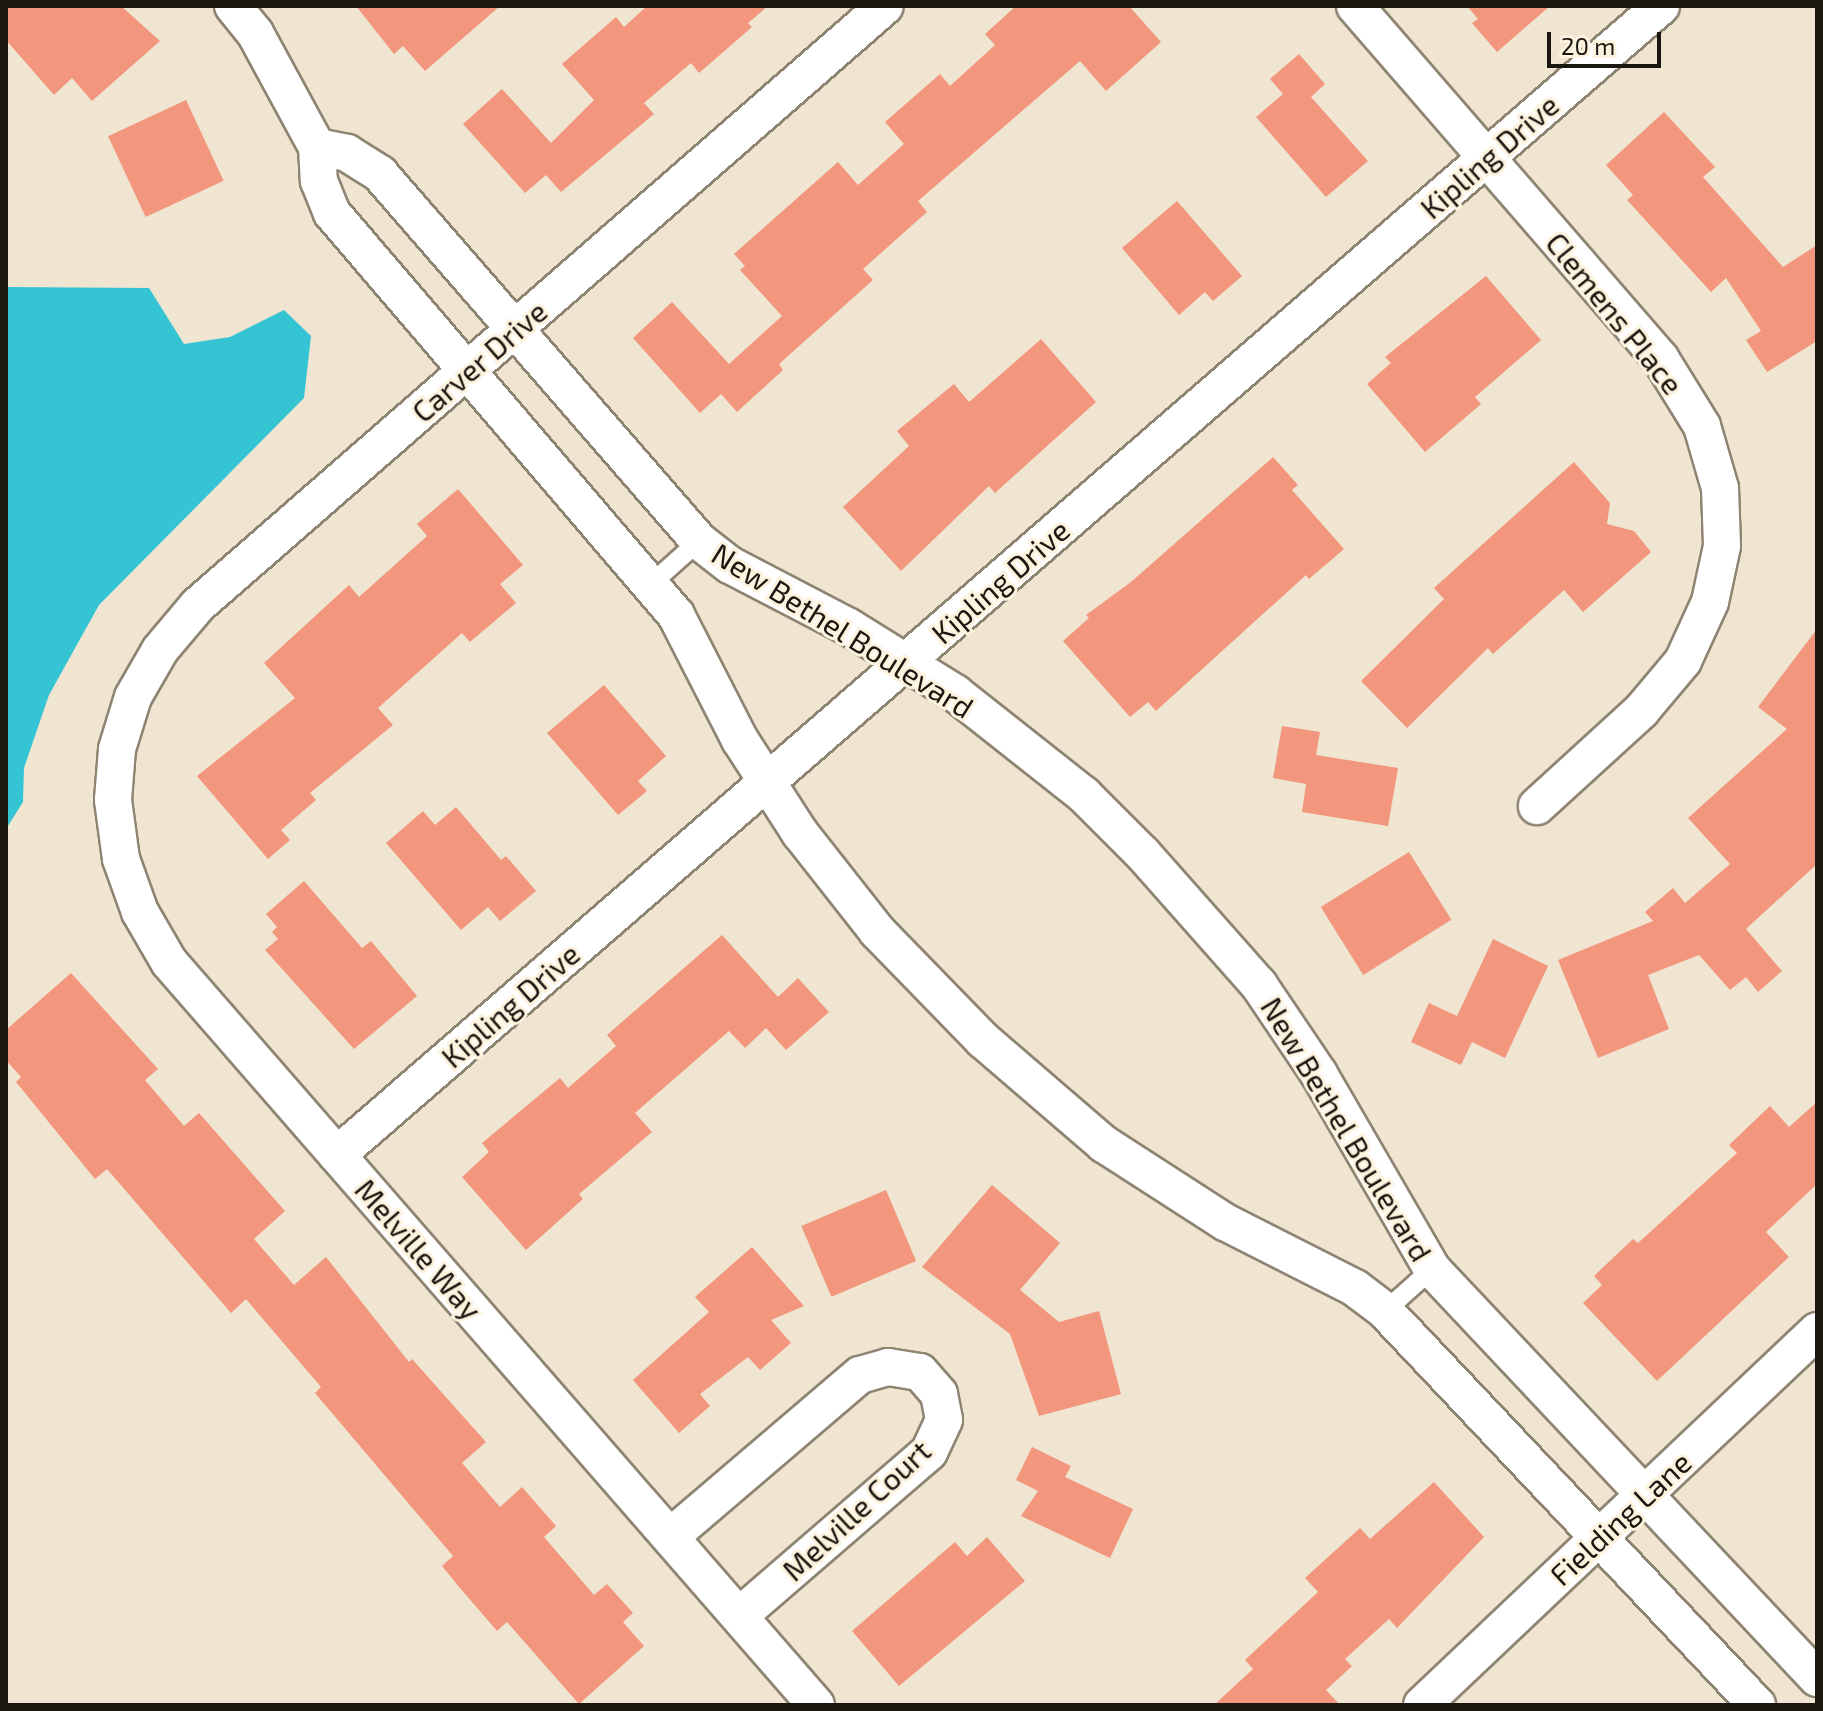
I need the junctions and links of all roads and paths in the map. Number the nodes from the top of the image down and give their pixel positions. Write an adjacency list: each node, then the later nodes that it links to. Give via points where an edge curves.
1 (233, 6): 5 (street, via 255,33)
2 (885, 6): 7 (street, Carver Drive)
3 (1355, 6): 6 (street, Clemens Place)
4 (1661, 6): 6 (street, Kipling Drive)
5 (317, 147): 7 (street, New Bethel Boulevard, via 347,153 380,174); 8 (street, via 319,181 332,213)
6 (1487, 158): 11 (street, Kipling Drive); 14 (street, Clemens Place, via 1660,358 1702,426 1720,488 1722,546 1710,602 1683,661 1641,711)
7 (515, 329): 8 (street, Carver Drive); 9 (street, New Bethel Boulevard)
8 (467, 371): 10 (street); 12 (street, Carver Drive, via 198,605 160,650 133,697)
9 (699, 541): 10 (lane); 11 (street, New Bethel Boulevard, via 730,565)
10 (651, 584): 13 (street, via 676,615)
11 (906, 662): 13 (street, Kipling Drive); 16 (street, New Bethel Boulevard, via 955,693 1084,795 1208,922 1319,1074)
12 (117, 749): 15 (street, Melville Way, via 113,800 121,859 140,912 169,962)
13 (768, 782): 15 (street, Kipling Drive); 17 (street, via 800,833 877,931 1038,1090 1175,1192 1355,1288)
14 (1537, 806)
15 (337, 1155): 20 (street, Melville Way)
16 (1432, 1269): 17 (lane); 19 (street, New Bethel Boulevard)
17 (1385, 1311): 21 (street)
18 (1817, 1331): 19 (street, Fielding Lane)
19 (1645, 1495): 21 (street, Fielding Lane); 23 (street, New Bethel Boulevard)
20 (670, 1537): 22 (street, Melville Way); 22 (street, Melville Court, via 860,1375 888,1367 920,1372 939,1394 944,1420 929,1452)
21 (1600, 1538): 25 (street, Fielding Lane); 26 (street)
22 (739, 1616): 24 (street, Melville Way)
23 (1817, 1678)
24 (816, 1705)
25 (1422, 1705)
26 (1757, 1705)

